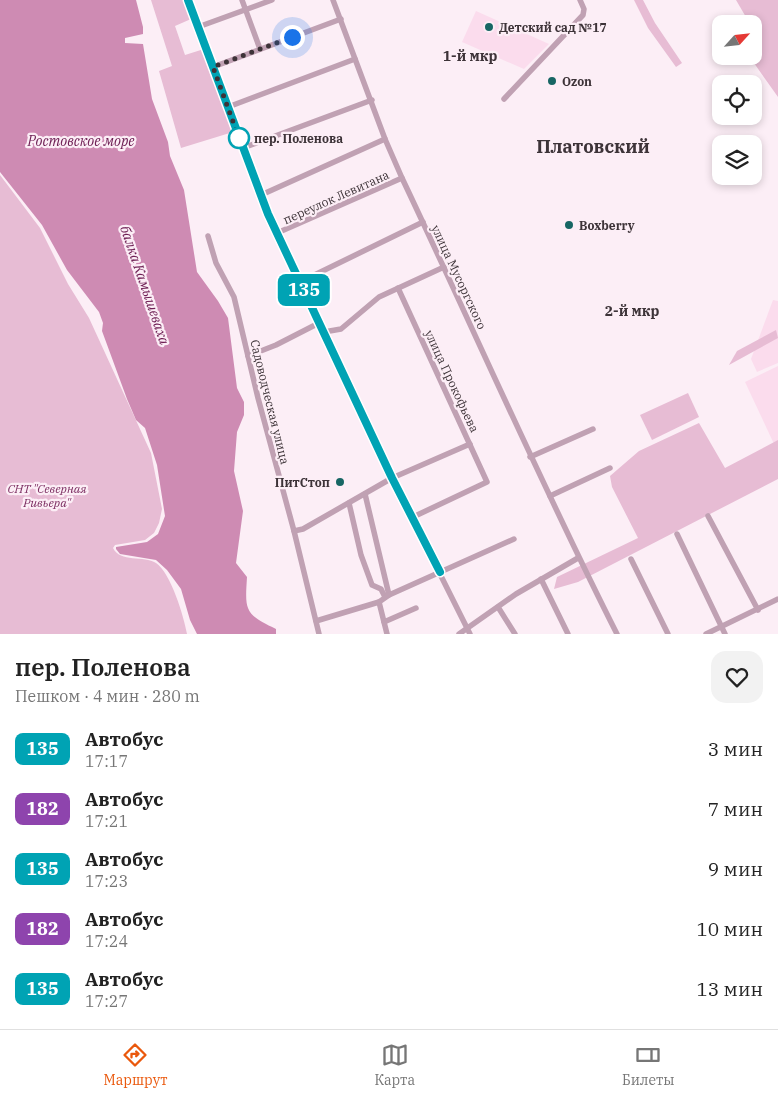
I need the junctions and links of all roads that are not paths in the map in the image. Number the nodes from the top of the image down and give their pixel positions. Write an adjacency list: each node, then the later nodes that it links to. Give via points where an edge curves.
1 (188, 0): 8 (street)
2 (242, 0): 6 (street)
3 (272, 0): 6 (street)
4 (334, 0): 7 (street, улица Мусоргского)
5 (580, 0): 12 (street, via 584,13 579,20)
6 (245, 10): 8 (street); 9 (street)
7 (341, 19): 9 (street); 10 (street, улица Мусоргского)
8 (198, 27): 11 (street)
9 (260, 49): 11 (street)
10 (355, 59): 13 (street, улица Мусоргского); 14 (street)
11 (213, 67): 14 (street)
12 (504, 99)
13 (372, 100): 15 (street, улица Мусоргского); 16 (street)
14 (228, 107): 16 (street)
15 (386, 138): 17 (street, улица Мусоргского); 18 (street)
16 (243, 148): 18 (street)
17 (402, 178): 19 (street, улица Мусоргского); 20 (street, переулок Левитана)
18 (261, 195): 20 (street)
19 (423, 222): 22 (street, улица Мусоргского); 23 (street)
20 (277, 233): 23 (street)
21 (208, 236): 27 (street, Садоводческая улица, via 216,263 234,297)
22 (444, 266): 24 (street); 30 (street, улица Мусоргского)
23 (300, 282): 25 (street)
24 (398, 288): 26 (street, via 380,297 341,329); 29 (street, улица Прокофьева)
25 (319, 323): 26 (street); 27 (street)
26 (324, 332): 32 (street)
27 (248, 356): 38 (street, Садоводческая улица)
28 (593, 429): 30 (street)
29 (470, 444): 32 (street); 37 (street, улица Прокофьева, via 487,482)
30 (530, 456): 34 (street, улица Мусоргского)
31 (610, 468): 34 (street)
32 (392, 478): 33 (street); 37 (street)
33 (365, 494): 35 (street); 45 (street)
34 (550, 496): 41 (street, улица Мусоргского)
35 (349, 503): 38 (street); 45 (street, via 372,585 381,588)
36 (708, 516): 50 (street)
37 (413, 517): 43 (street)
38 (294, 531): 51 (street, Садоводческая улица)
39 (677, 534): 53 (street)
40 (514, 539): 43 (street)
41 (578, 558): 44 (street); 60 (street, улица Мусоргского)
42 (631, 560): 61 (street)
43 (440, 572): 45 (street); 54 (street)
44 (541, 579): 48 (street); 59 (street)
45 (387, 596): 47 (street)
46 (778, 600): 50 (street)
47 (379, 602): 51 (street); 52 (street)
48 (498, 607): 54 (street); 58 (street)
49 (416, 608): 52 (street)
50 (758, 610): 53 (street)
51 (316, 621): 55 (street, Садоводческая улица)
52 (384, 622): 56 (street)
53 (721, 626): 62 (street); 63 (street)
54 (468, 631): 57 (street)
55 (320, 634)
56 (387, 634)
57 (459, 634)
58 (514, 634)
59 (568, 634)
60 (617, 634)
61 (668, 634)
62 (706, 634)
63 (725, 634)

